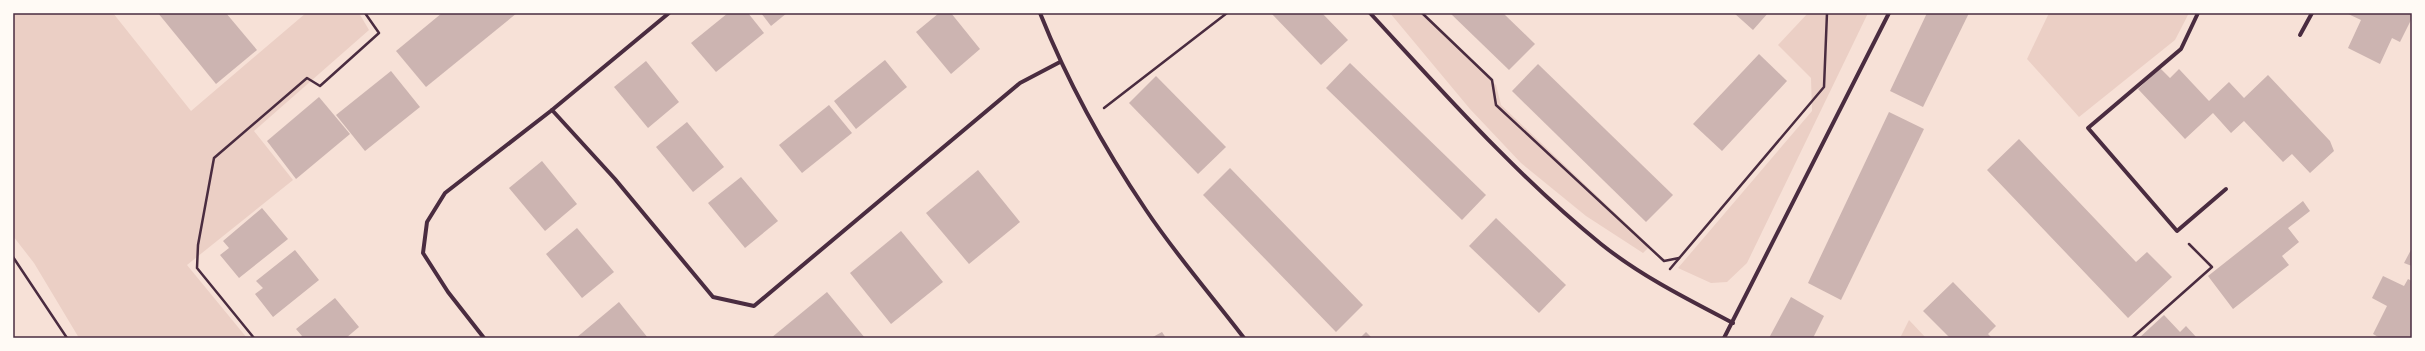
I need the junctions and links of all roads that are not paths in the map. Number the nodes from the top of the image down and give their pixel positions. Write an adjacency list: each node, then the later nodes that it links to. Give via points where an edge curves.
1 (669, 13): 9 (street)
2 (1040, 13): 8 (street)
3 (1370, 13): 11 (street, via 1502,156 1601,244 1658,283)
4 (1889, 13): 11 (street)
5 (2198, 13): 10 (street, via 2182,49 2088,128 2177,231)
6 (2312, 13): 7 (street)
7 (2300, 35)
8 (1060, 62): 9 (street, via 1020,83 754,306 713,297 615,179); 13 (street, via 1089,119 1147,211)
9 (552, 110): 12 (street, via 445,193 426,222 423,254 448,292)
10 (2226, 189)
11 (1733, 323): 14 (street)
12 (484, 338)
13 (1244, 338)
14 (1724, 338)

